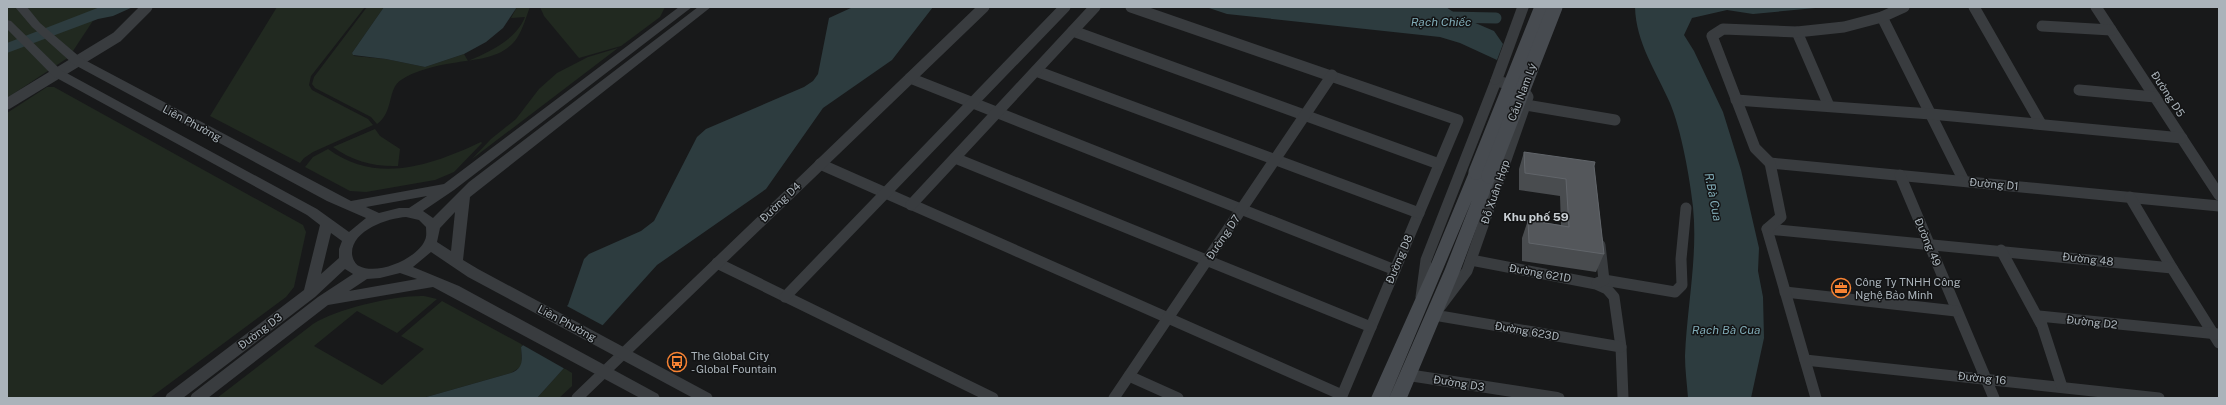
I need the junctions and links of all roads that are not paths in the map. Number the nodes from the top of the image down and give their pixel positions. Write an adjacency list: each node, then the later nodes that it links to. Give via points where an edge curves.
1 (21, 7): 23 (street, Liên Phường, via 36,25)
2 (148, 7): 23 (street, via 125,33)
3 (686, 7): 16 (street)
4 (705, 7): 19 (street)
5 (984, 7): 27 (street, Đường D4)
6 (1065, 7): 34 (street)
7 (1095, 7): 21 (street)
8 (1131, 7): 26 (street)
9 (1523, 7): 28 (street, Đỗ Xuân Hợp)
10 (1542, 7): 51 (main road, Cầu Nam Lý, bridge)
11 (1555, 7): 51 (main road, Cầu Nam Lý, bridge)
12 (1904, 7): 15 (street)
13 (1974, 7): 42 (street)
14 (2096, 7): 20 (street, Đường D5)
15 (1882, 17): 22 (street, via 1844,26); 39 (street)
16 (665, 23): 19 (street); 44 (street)
17 (7, 24): 25 (street, Liên Phường)
18 (2042, 26): 20 (street)
19 (677, 28): 45 (street)
20 (2111, 30): 31 (street, Đường D5)
21 (1073, 31): 24 (street); 40 (street)
22 (1797, 32): 32 (street, via 1723,29 1712,36); 37 (street)
23 (77, 61): 25 (street); 29 (street, Liên Phường)
24 (1036, 71): 38 (street); 47 (street)
25 (56, 73): 33 (street, Liên Phường); 35 (street)
26 (1332, 75): 40 (street, Đường D7); 50 (street, Đường D8, via 1458,120)
27 (910, 78): 34 (street); 49 (street, Đường D4)
28 (1496, 81): 36 (street, via 1527,92); 91 (street, Đỗ Xuân Hợp, via 1426,260)
29 (130, 90): 33 (street); 60 (street, Liên Phường)
30 (2079, 90): 31 (street)
31 (2155, 97): 43 (street, Đường D5)
32 (1736, 100): 37 (street); 48 (street, via 1755,148)
33 (110, 102): 67 (street, Liên Phường)
34 (972, 103): 38 (street); 55 (street)
35 (7, 104)
36 (1526, 105): 41 (street); 77 (street, Đỗ Xuân Hợp)
37 (1829, 106): 39 (street)
38 (997, 113): 46 (street); 63 (street)
39 (1931, 114): 42 (street); 53 (street)
40 (1305, 116): 47 (street, Đường D7); 50 (street)
41 (1614, 120)
42 (2041, 124): 43 (street)
43 (2182, 138): 57 (street, Đường D5)
44 (503, 146): 45 (street); 54 (street)
45 (516, 153): 56 (street)
46 (955, 158): 59 (street); 76 (street)
47 (1275, 160): 63 (street, Đường D7); 65 (street)
48 (1770, 163): 52 (street, Đường D1); 69 (street, via 1781,217)
49 (820, 164): 55 (street); 79 (street, Đường D4)
50 (1439, 164): 65 (street, Đường D8)
51 (1483, 174): 91 (main road, Đỗ Xuân Hợp)
52 (1900, 175): 53 (street, Đường D1); 72 (street, Đường 49)
53 (1964, 181): 58 (street, Đường D1)
54 (449, 187): 60 (street); 64 (street)
55 (886, 193): 59 (street); 88 (street)
56 (464, 194): 68 (street); 78 (street)
57 (2219, 195)
58 (2130, 197): 61 (street, Đường D1); 81 (street)
59 (911, 204): 93 (street)
60 (349, 206): 66 (street, Liên Phường)
61 (2219, 206)
62 (1686, 208): 85 (street, Đường 621D, via 1681,259 1682,285 1675,292)
63 (1241, 210): 76 (street, Đường D7); 82 (street)
64 (410, 213): 66 (street, via 395,213); 68 (street, via 423,216)
65 (1419, 213): 82 (street, Đường D8)
66 (378, 218): 71 (street, via 362,228)
67 (327, 222): 71 (street, Liên Phường); 87 (street)
68 (433, 226): 73 (street, via 434,235)
69 (1767, 229): 72 (street, Đường 48); 86 (street)
70 (1599, 235): 85 (street)
71 (350, 240): 75 (street, via 345,252)
72 (1928, 243): 74 (street, Đường 48); 90 (street, Đường 49)
73 (430, 244): 78 (street, Liên Phường); 80 (street, via 416,259)
74 (2001, 250): 81 (street, Đường 48); 92 (street)
75 (346, 260): 83 (street, via 350,267); 87 (street, Đường D3)
76 (1207, 260): 93 (street, Đường D7); 94 (street)
77 (1471, 260): 85 (street, Đường 621D); 91 (street, Đỗ Xuân Hợp, via 1467,272)
78 (456, 263): 97 (street, Liên Phường)
79 (717, 264): 88 (street); 97 (street, Đường D4)
80 (399, 268): 83 (street, via 381,273); 84 (street)
81 (2172, 268): 95 (street)
82 (1395, 270): 94 (street, Đường D8)
83 (365, 273): 89 (street, Đường D3)
84 (435, 281): 89 (street); 99 (street)
85 (1602, 284): 96 (street, via 1614,297)
86 (1785, 292): 90 (street); 98 (street)
87 (310, 293): 105 (street, Đường D3)
88 (785, 297): 110 (street)
89 (323, 301): 106 (street, Đường D3)
90 (1956, 310): 102 (street, Đường 49)
91 (1427, 312): 96 (street, Đường 623D); 100 (main road, Đỗ Xuân Hợp)
92 (2039, 316): 95 (street, Đường D2); 103 (street)
93 (1168, 318): 101 (street, Đường D7); 104 (street)
94 (1371, 327): 104 (street, Đường D8)
95 (2217, 337)
96 (1621, 346): 116 (street)
97 (623, 354): 99 (street, Đường D4); 109 (street, Liên Phường)
98 (1805, 360): 102 (street, Đường 16); 117 (street)
99 (604, 372): 107 (street, Đường D4); 108 (street)
100 (1400, 373): 113 (main road, Đỗ Xuân Hợp); 114 (main road, Đỗ Xuân Hợp); 115 (street, Đường D3)
101 (1129, 376): 111 (street, Đường D7); 112 (street)
102 (1985, 378): 103 (street, Đường 16); 118 (street, Đường 49)
103 (2062, 387): 119 (street, Đường 16)
104 (1342, 397)
105 (172, 398)
106 (197, 398)
107 (576, 398)
108 (653, 398)
109 (706, 398)
110 (993, 398)
111 (1114, 398)
112 (1178, 398)
113 (1380, 398)
114 (1398, 398)
115 (1558, 398)
116 (1623, 398)
117 (1816, 398)
118 (1994, 398)
119 (2159, 398)

